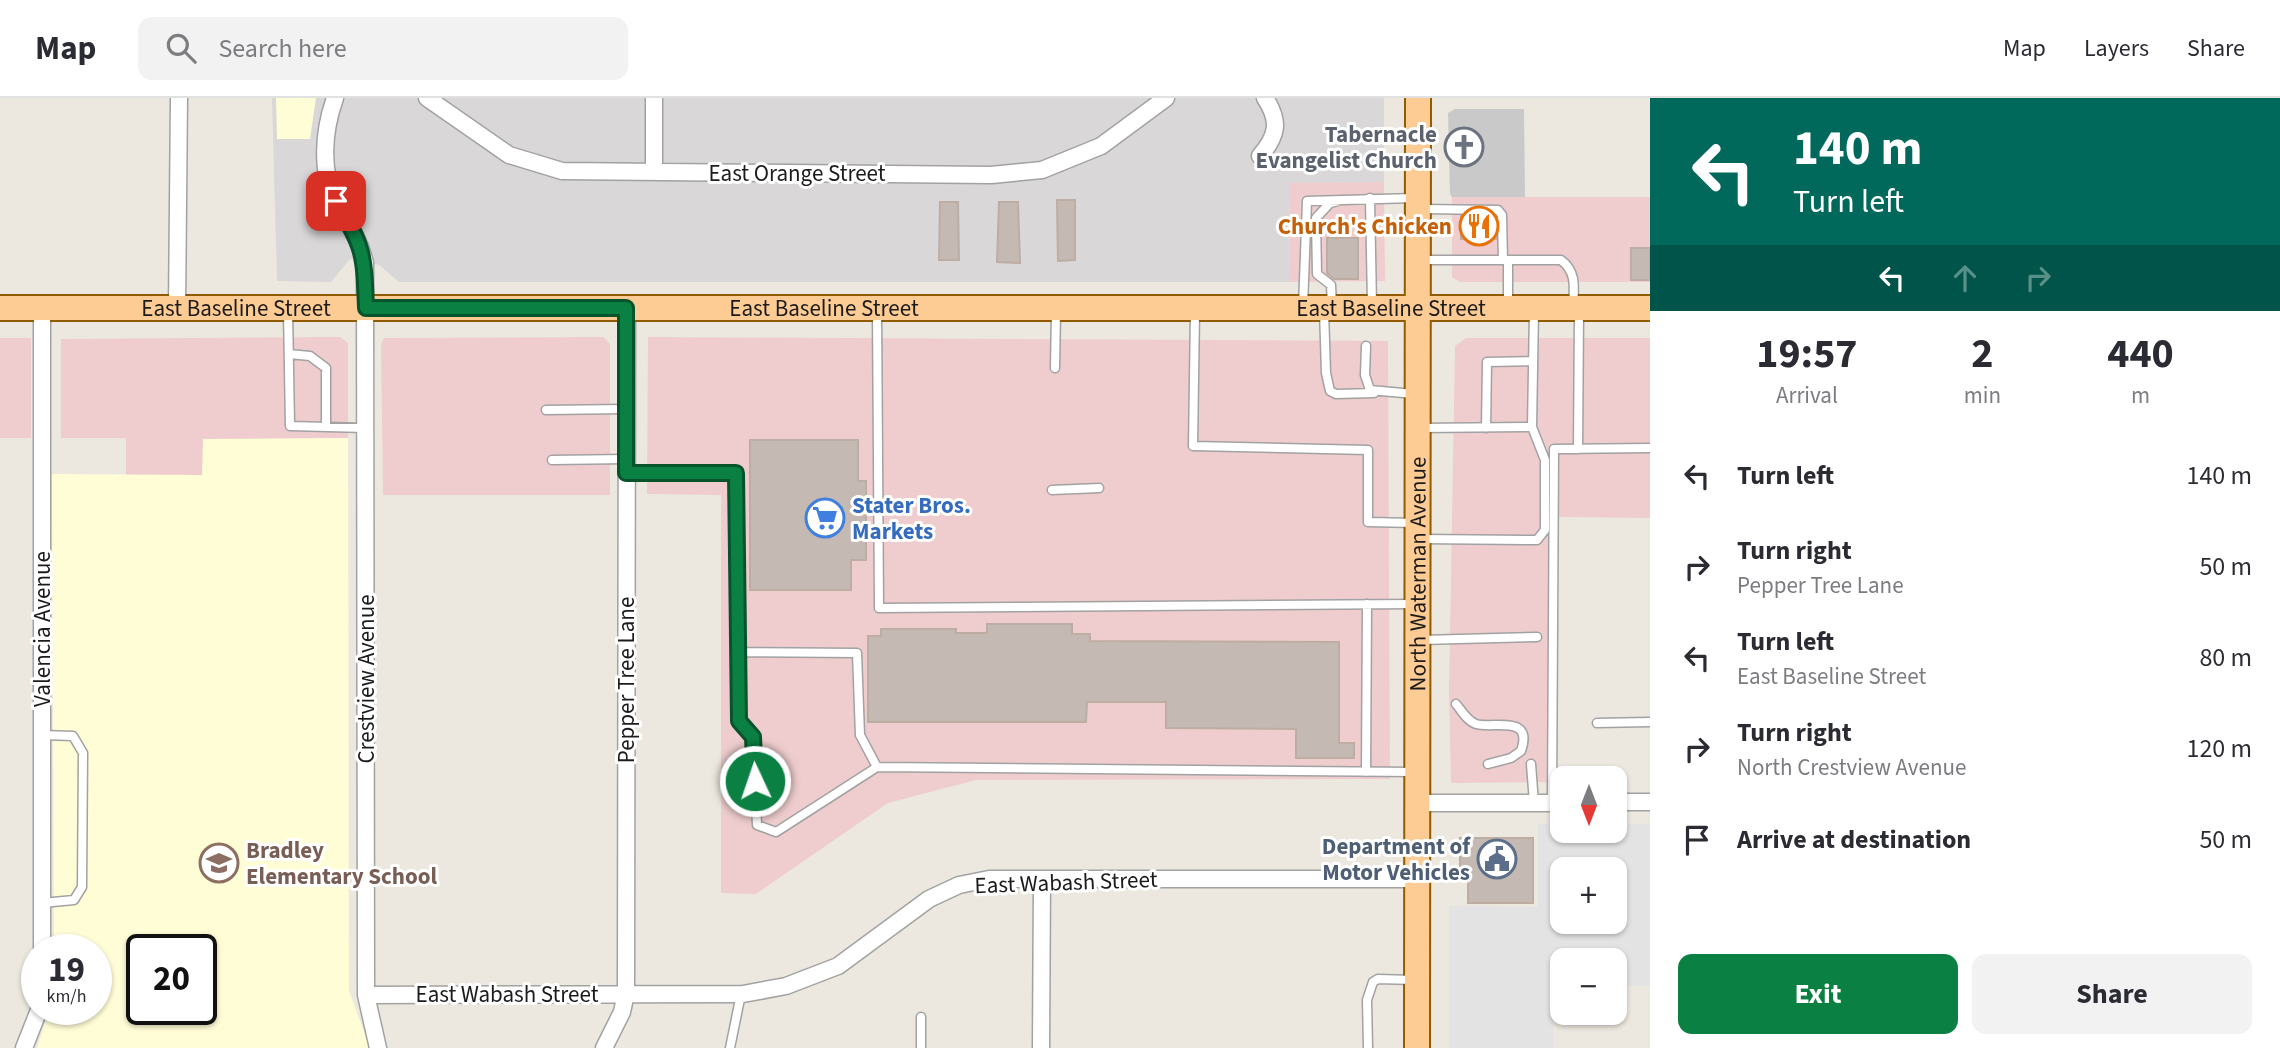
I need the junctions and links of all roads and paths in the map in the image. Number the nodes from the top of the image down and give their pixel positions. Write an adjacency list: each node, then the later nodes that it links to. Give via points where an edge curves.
1 (179, 98): 30 (street)
2 (335, 98): 18 (street, Crestview Avenue, via 326,132 325,169 336,201 360,243)
3 (427, 98): 9 (street, East Orange Street, via 509,155 562,171)
4 (654, 98): 9 (street)
5 (1166, 98): 9 (street, East Orange Street, via 1101,146 1042,170 991,175)
6 (1265, 98): 8 (street, via 1276,114 1277,130)
7 (1418, 98): 12 (main road, North Waterman Avenue)
8 (1260, 156)
9 (654, 172)
10 (1347, 198): 11 (lane); 23 (lane, via 1330,203 1316,218 1317,274 1331,285); 23 (lane, via 1307,201)
11 (1370, 198): 12 (lane); 24 (lane)
12 (1418, 204): 13 (main road, North Waterman Avenue); 14 (lane, via 1497,210 1502,215)
13 (1419, 260): 14 (lane); 25 (main road, North Waterman Avenue)
14 (1505, 260): 26 (lane); 28 (lane, via 1562,260 1574,278)
15 (0, 308): 16 (main road, East Baseline Street)
16 (42, 308): 30 (main road, East Baseline Street); 59 (street, Valencia Avenue)
17 (288, 308): 18 (main road, East Baseline Street); 30 (main road, East Baseline Street); 32 (lane)
18 (366, 308): 19 (main road, East Baseline Street); 41 (street, Crestview Avenue)
19 (626, 308): 20 (main road, East Baseline Street); 37 (street, Pepper Tree Lane)
20 (877, 308): 21 (main road, East Baseline Street); 51 (lane, via 879,608)
21 (1056, 308): 22 (main road, East Baseline Street); 34 (lane)
22 (1195, 308): 23 (main road, East Baseline Street); 50 (lane, via 1193,446 1368,450 1368,522)
23 (1320, 308): 24 (main road, East Baseline Street); 35 (lane, via 1330,391)
24 (1372, 308): 25 (main road, East Baseline Street)
25 (1418, 308): 26 (main road, East Baseline Street); 36 (main road, North Waterman Avenue)
26 (1508, 308): 27 (main road, East Baseline Street)
27 (1534, 308): 28 (main road, East Baseline Street); 33 (lane)
28 (1576, 308): 29 (main road, East Baseline Street); 45 (lane)
29 (1650, 308)
30 (177, 309)
31 (1366, 346): 35 (lane, via 1367,385)
32 (289, 354): 39 (lane, via 310,356 326,368); 39 (lane, via 290,426)
33 (1533, 362): 40 (lane); 43 (lane, via 1487,362)
34 (1055, 368)
35 (1374, 393): 36 (lane)
36 (1417, 394): 42 (main road, North Waterman Avenue)
37 (626, 409): 38 (lane); 47 (street, Pepper Tree Lane)
38 (546, 410)
39 (326, 427): 41 (lane)
40 (1532, 427): 43 (lane); 50 (lane, via 1545,460 1545,530 1537,540)
41 (366, 428): 78 (street, Crestview Avenue)
42 (1417, 428): 43 (lane); 50 (main road, North Waterman Avenue)
43 (1486, 428)
44 (1650, 448): 45 (lane)
45 (1578, 449): 62 (lane, via 1554,449)
46 (552, 460): 47 (lane)
47 (626, 466): 55 (lane, via 736,473); 76 (street, Pepper Tree Lane)
48 (1099, 488): 49 (lane)
49 (1052, 490)
50 (1418, 531): 52 (main road, North Waterman Avenue)
51 (1367, 604): 52 (lane); 64 (lane)
52 (1418, 604): 54 (main road, North Waterman Avenue)
53 (1537, 637): 54 (lane)
54 (1418, 640): 65 (main road, North Waterman Avenue)
55 (737, 652): 63 (lane, via 858,653 860,735); 63 (lane, via 739,721 753,737 757,825 776,832)
56 (1457, 704): 60 (lane, via 1476,724 1510,725 1523,735 1521,751)
57 (1650, 722): 58 (lane)
58 (1597, 723)
59 (42, 735): 73 (street, Valencia Avenue); 73 (lane, via 73,736 83,753 82,887 74,900)
60 (1488, 764)
61 (1531, 764): 69 (lane)
62 (1557, 766)
63 (877, 767): 64 (lane)
64 (1366, 772): 65 (lane)
65 (1417, 772): 68 (main road, North Waterman Avenue)
66 (1628, 802): 67 (street)
67 (1650, 802)
68 (1417, 803): 69 (street); 72 (main road, North Waterman Avenue)
69 (1534, 803): 70 (street)
70 (1550, 803)
71 (1042, 879): 72 (street, East Wabash Street); 77 (street, East Wabash Street, via 989,879 959,886 900,918 838,966 786,986); 86 (street)
72 (1417, 879): 75 (main road, North Waterman Avenue)
73 (42, 903): 74 (street, Valencia Avenue)
74 (42, 934)
75 (1417, 980): 87 (lane, via 1373,982 1367,1000); 88 (main road, North Waterman Avenue)
76 (626, 993): 77 (street, East Wabash Street); 78 (street, East Wabash Street); 83 (street, Pepper Tree Lane)
77 (741, 993): 84 (lane)
78 (366, 995): 82 (street, Crestview Avenue)
79 (921, 1017): 85 (lane)
80 (33, 1025): 81 (street)
81 (24, 1048)
82 (378, 1048)
83 (604, 1048)
84 (730, 1048)
85 (921, 1048)
86 (1041, 1048)
87 (1368, 1048)
88 (1417, 1048)

